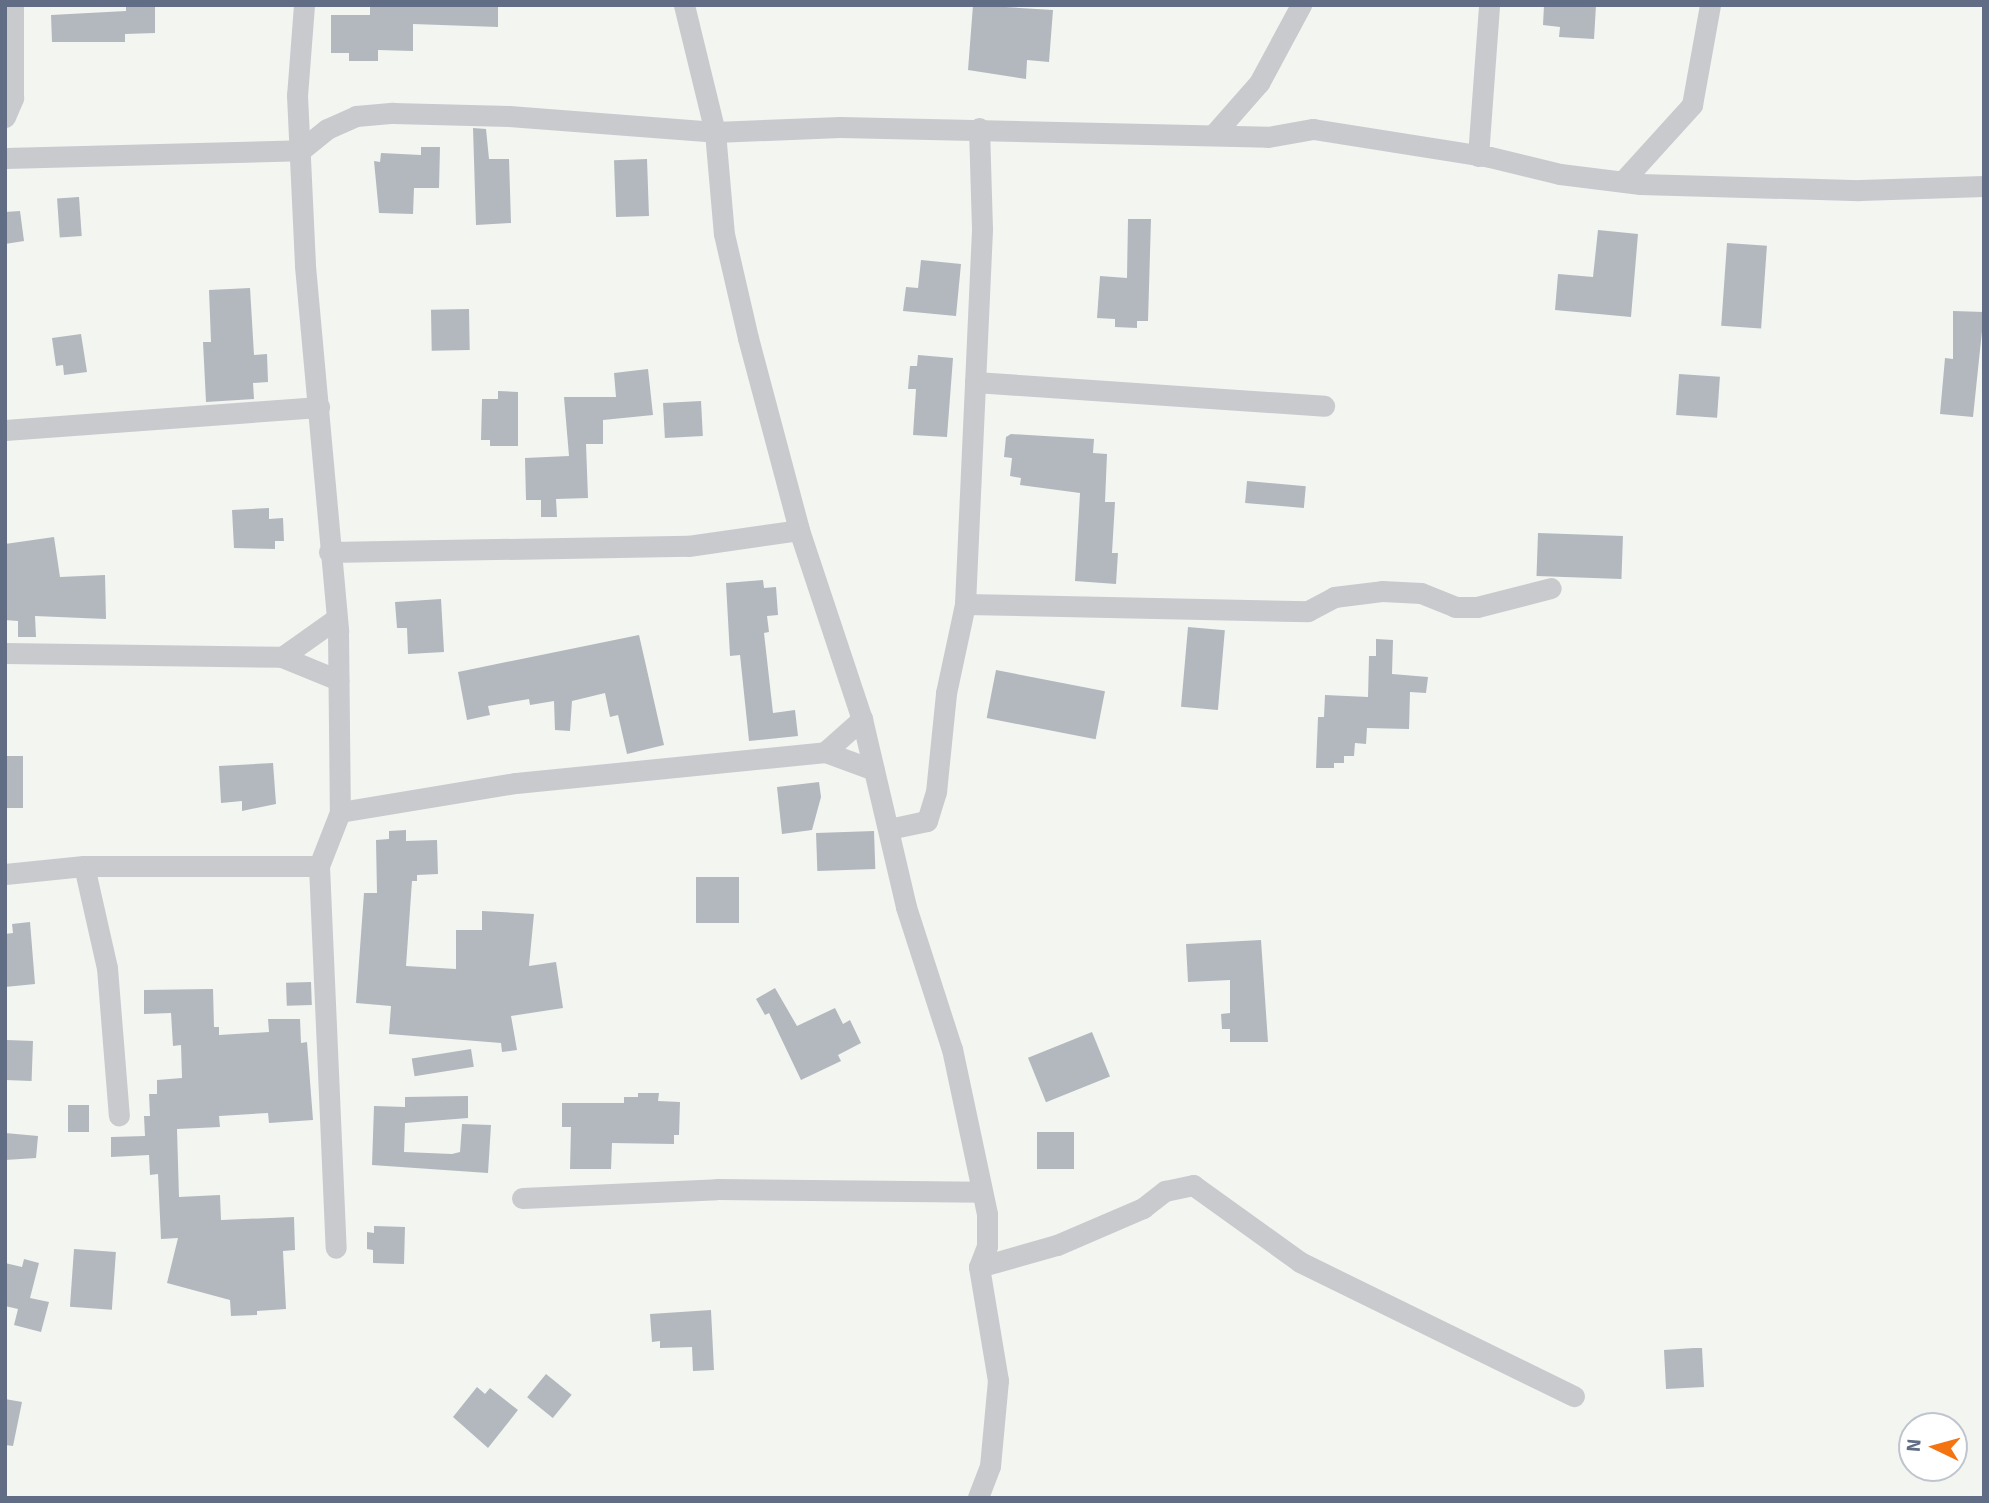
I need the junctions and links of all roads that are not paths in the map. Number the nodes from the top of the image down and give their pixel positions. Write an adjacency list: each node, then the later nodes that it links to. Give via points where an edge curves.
1 (13, 5): 7 (street, via 13,98)
2 (304, 5): 11 (street, via 297,95)
3 (684, 5): 9 (street)
4 (1301, 5): 10 (street, via 1259,83)
5 (1489, 5): 12 (street)
6 (1710, 5): 14 (street, via 1692,104)
7 (5, 117)
8 (979, 128): 9 (street); 10 (street); 16 (street, via 983,180)
9 (715, 132): 11 (street, via 509,116 393,113 356,116 327,129); 20 (street, via 723,234)
10 (1215, 133): 12 (street, via 1268,137 1312,129)
11 (300, 150): 13 (street); 18 (street, via 305,266)
12 (1478, 156): 14 (street, via 1560,174)
13 (5, 158)
14 (1623, 181): 15 (street, via 1695,188)
15 (1984, 186)
16 (975, 382): 17 (street); 23 (street)
17 (1324, 406)
18 (319, 407): 19 (street); 21 (street)
19 (5, 430)
20 (799, 530): 21 (street, via 688,546); 28 (street)
21 (329, 552): 24 (street)
22 (1551, 589): 23 (street, via 1477,607 1455,607 1421,593 1382,591 1334,597 1308,611)
23 (965, 604): 32 (street, via 946,693 936,792 928,821)
24 (337, 618): 26 (street); 27 (street)
25 (5, 653): 26 (street)
26 (282, 657): 27 (street)
27 (338, 680): 31 (street)
28 (862, 719): 29 (street); 30 (street)
29 (825, 752): 30 (street); 31 (street, via 516,783)
30 (874, 771): 32 (street)
31 (340, 812): 34 (street)
32 (889, 828): 37 (street, via 906,907 953,1049)
33 (84, 866): 34 (street); 35 (street); 36 (street, via 107,968)
34 (319, 866): 39 (street)
35 (5, 874)
36 (119, 1116)
37 (982, 1192): 38 (street, via 717,1189); 40 (street, via 987,1245)
38 (522, 1198)
39 (336, 1248)
40 (979, 1267): 41 (street, via 1057,1245 1143,1208 1165,1191 1193,1185 1309,1267 1457,1335); 42 (street, via 998,1380 990,1466)
41 (1574, 1396)
42 (978, 1498)

